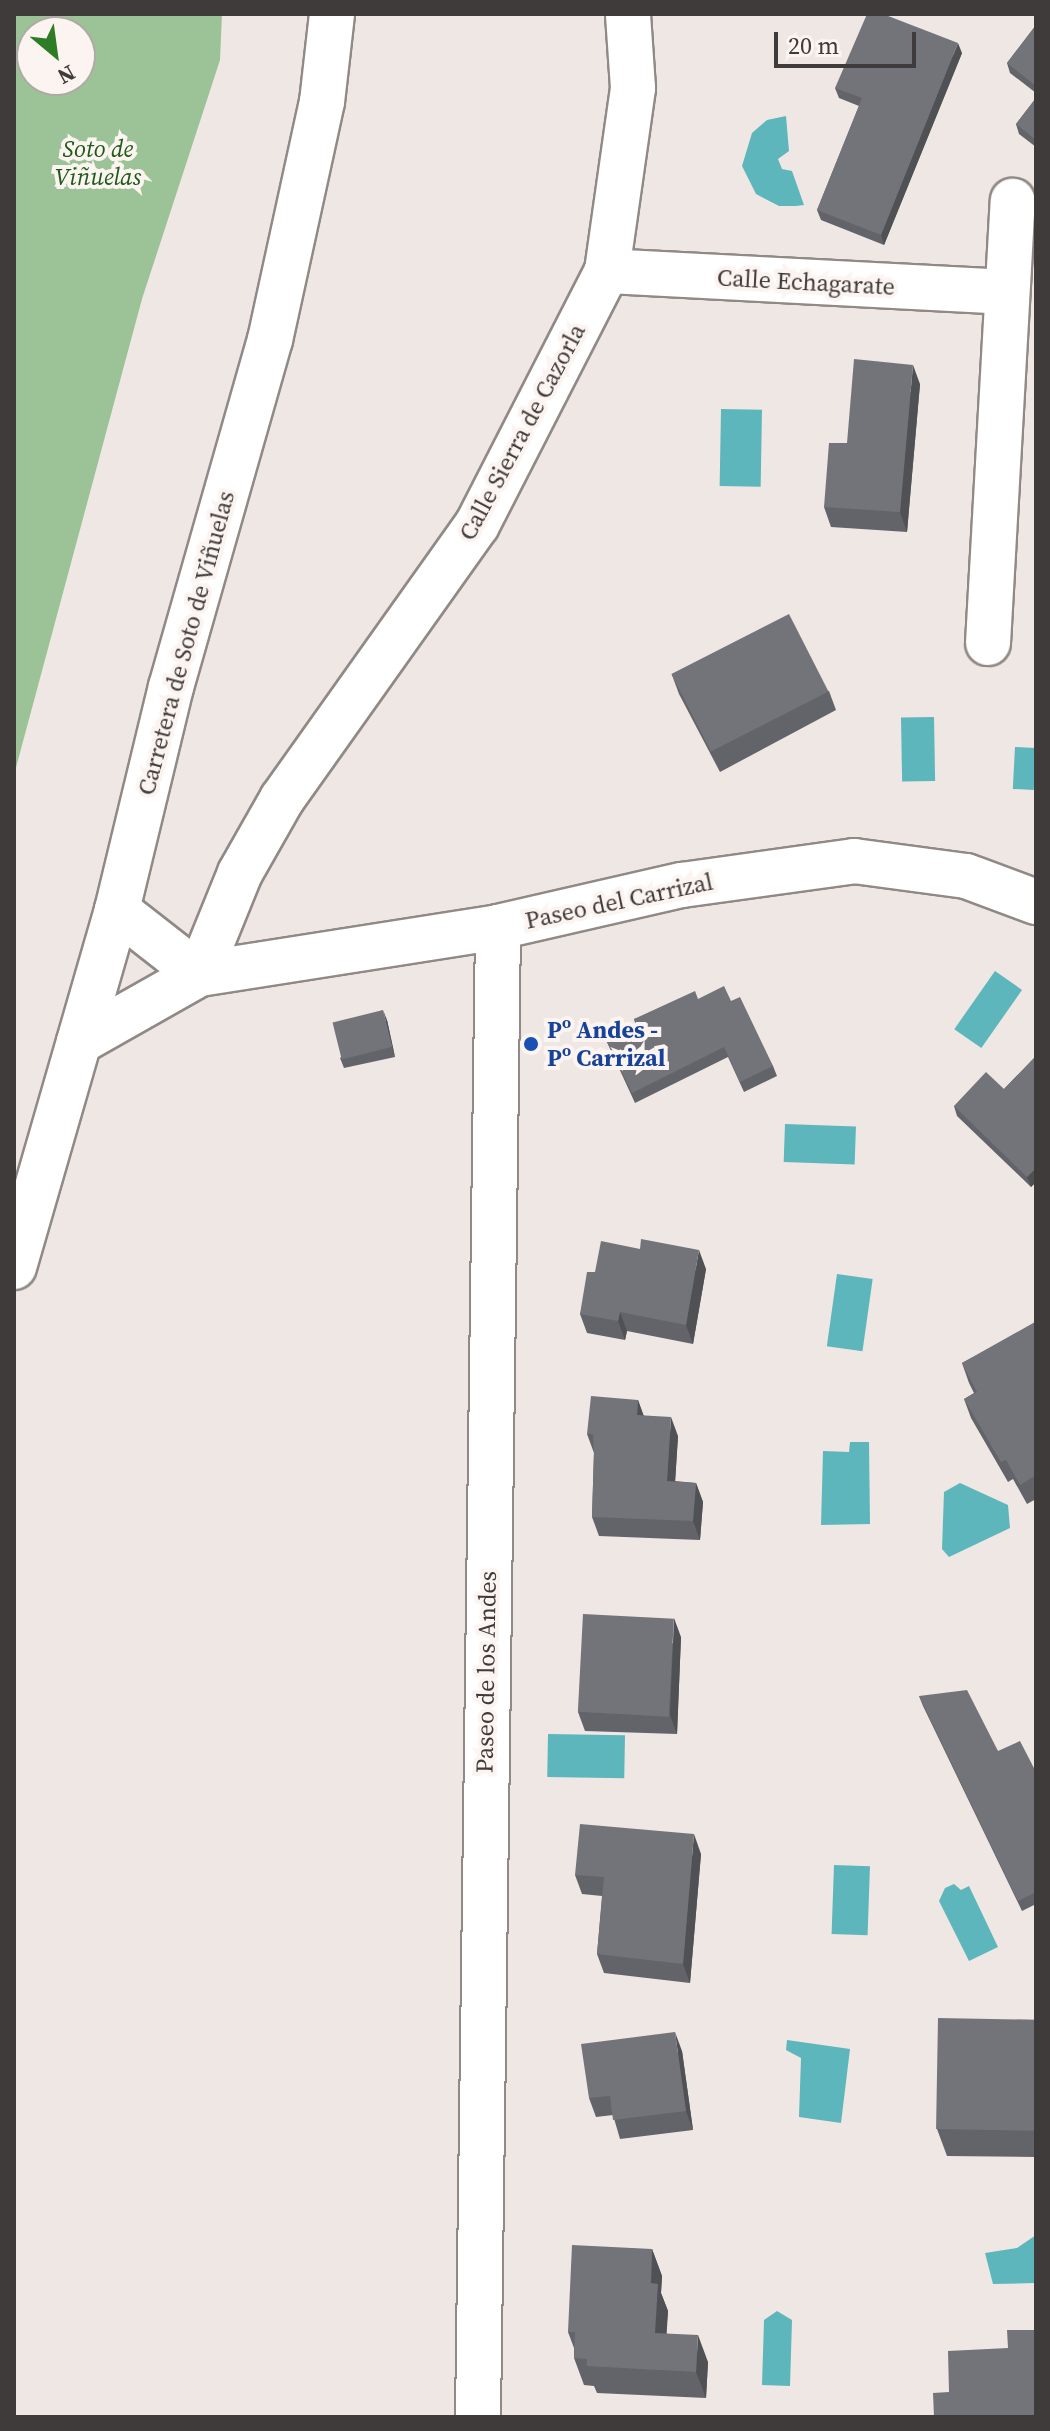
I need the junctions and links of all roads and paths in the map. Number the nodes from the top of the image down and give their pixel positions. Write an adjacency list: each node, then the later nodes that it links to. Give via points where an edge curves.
1 (332, 14): 8 (street, Carretera de Soto de Viñuelas, via 322,102 270,340 171,687)
2 (628, 14): 4 (street, Calle Sierra de Cazorla, via 633,88)
3 (1013, 201): 5 (street)
4 (607, 271): 5 (street, Calle Echagarate); 10 (street, Calle Sierra de Cazorla, via 477,525 282,799 240,873)
5 (1005, 292): 6 (street)
6 (988, 643)
7 (1036, 902): 9 (street, Paseo del Carrizal, via 966,876 854,861 682,885)
8 (117, 910): 10 (street); 11 (street, Carretera de Soto de Viñuelas)
9 (498, 927): 10 (street, Paseo del Carrizal); 13 (street, Paseo de los Andes)
10 (199, 974): 11 (street, Paseo del Carrizal)
11 (79, 1042): 12 (street, Carretera de Soto de Viñuelas)
12 (14, 1267)
13 (478, 2417)

